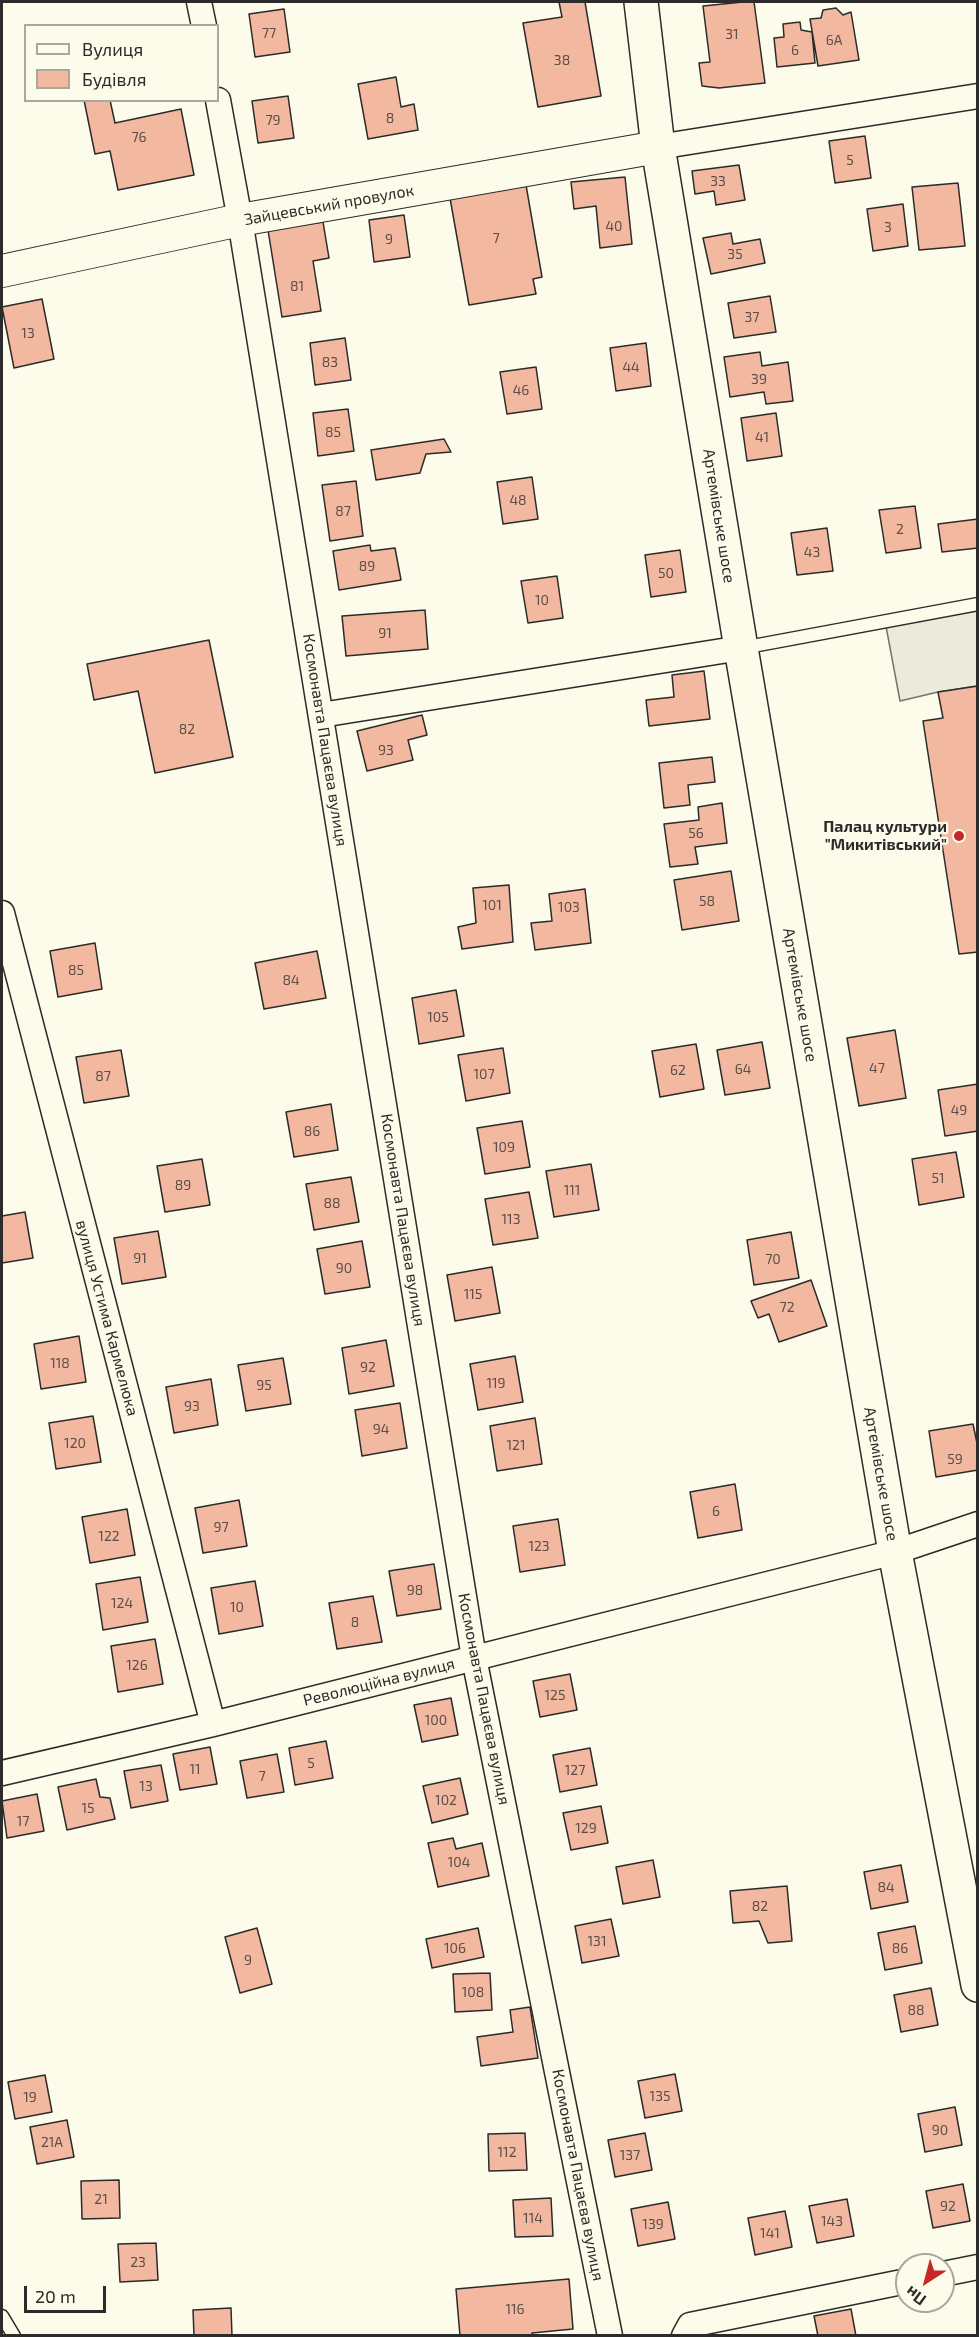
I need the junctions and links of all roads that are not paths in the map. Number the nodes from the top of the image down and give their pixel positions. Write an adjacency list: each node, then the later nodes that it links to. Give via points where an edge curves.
1 (199, 2): 3 (street)
2 (641, 2): 6 (main road, Артемівське шосе)
3 (204, 24)
4 (978, 96): 6 (street)
5 (218, 102): 7 (street, Космонавта Пацаєва вулиця)
6 (658, 147): 7 (street, Зайцевський провулок); 10 (main road, Артемівське шосе)
7 (240, 220): 8 (street, Зайцевський провулок); 11 (street, Космонавта Пацаєва вулиця)
8 (2, 271)
9 (978, 604): 10 (lane)
10 (741, 648): 11 (street); 14 (main road, Артемівське шосе)
11 (321, 715): 15 (street, Космонавта Пацаєва вулиця)
12 (2, 912): 16 (street, вулиця Устима Кармелюка)
13 (978, 1524): 14 (street, Революційна вулиця)
14 (895, 1552): 15 (street, Революційна вулиця); 18 (main road, Артемівське шосе)
15 (474, 1658): 16 (street, Революційна вулиця); 24 (street, Космонавта Пацаєва вулиця)
16 (213, 1724): 17 (street, Революційна вулиця)
17 (2, 1773)
18 (978, 1985)
19 (978, 2267): 20 (street)
20 (955, 2272)
21 (895, 2283): 25 (street, via 690,2325)
22 (2, 2316): 23 (lane)
23 (14, 2336)
24 (610, 2336)
25 (684, 2336)

